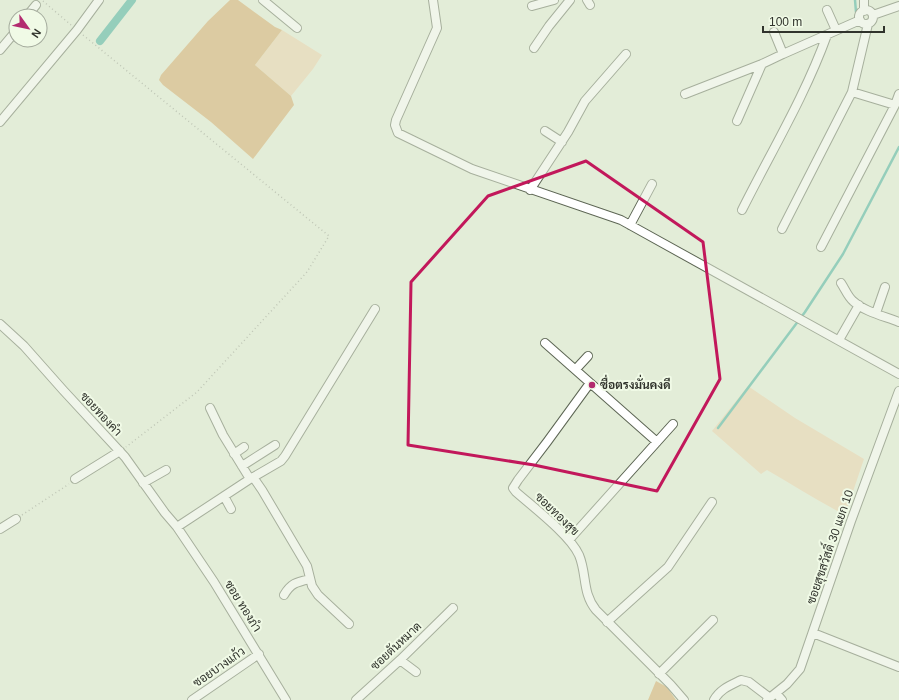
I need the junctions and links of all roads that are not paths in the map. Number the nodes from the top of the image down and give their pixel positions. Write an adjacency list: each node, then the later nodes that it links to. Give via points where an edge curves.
1 (99, 0): 29 (street, via 77,30)
2 (263, 0): 15 (street)
3 (433, 0): 34 (street, via 437,28 396,120 396,130 461,165)
4 (554, 0): 8 (street)
5 (570, 0): 7 (street)
6 (864, 0): 11 (street)
7 (562, 3): 20 (street)
8 (532, 6)
9 (899, 6): 12 (street)
10 (827, 10): 16 (street)
11 (864, 11): 12 (street, via 868,10); 13 (street, via 860,13)
12 (873, 15): 14 (street)
13 (860, 20): 14 (street); 16 (street)
14 (868, 24): 25 (street)
15 (297, 28)
16 (836, 30): 18 (street)
17 (774, 32): 23 (street)
18 (827, 35): 23 (street); 35 (street, via 795,108)
19 (8, 40): 21 (street)
20 (534, 48)
21 (0, 50)
22 (626, 54): 32 (street, via 585,101)
23 (783, 54): 24 (street)
24 (762, 64): 26 (street); 30 (street)
25 (852, 92): 28 (street); 37 (street)
26 (685, 94)
27 (899, 94): 28 (street)
28 (895, 105): 38 (street)
29 (1, 118)
30 (737, 121)
31 (545, 131): 32 (street)
32 (562, 142): 34 (street)
33 (652, 184): 36 (street)
34 (530, 190): 36 (street, via 604,213)
35 (742, 210)
36 (630, 225): 46 (street)
37 (782, 229)
38 (822, 247)
39 (841, 283): 41 (street, via 849,297)
40 (886, 287): 43 (street)
41 (859, 305): 43 (street); 46 (street)
42 (375, 309): 62 (street, via 285,456 281,461)
43 (876, 313): 44 (street)
44 (899, 322)
45 (0, 324): 58 (street, ซอยทองคำ, via 24,346)
46 (839, 340): 50 (street)
47 (545, 343): 49 (street)
48 (588, 356): 49 (street)
49 (576, 369): 51 (street)
50 (899, 374)
51 (590, 383): 55 (street); 71 (street, ซอยทองสุข, via 513,488)
52 (899, 391): 78 (street, ซอยสุขสวัสดิ์ 30 แยก 10)
53 (210, 408): 59 (street)
54 (673, 424): 55 (street)
55 (657, 442): 71 (street)
56 (275, 445): 60 (street)
57 (244, 447): 59 (street)
58 (122, 453): 63 (street); 64 (street, ซอยทองคำ)
59 (234, 454): 60 (street)
60 (242, 466): 62 (street)
61 (166, 470): 64 (street)
62 (251, 478): 65 (street); 72 (street, via 262,490 307,566)
63 (75, 479)
64 (143, 483): 69 (street, ซอยทองคำ)
65 (224, 496): 67 (street); 69 (street)
66 (712, 502): 76 (street, via 668,567)
67 (231, 509)
68 (16, 519): 70 (street)
69 (177, 527): 79 (street, ซอย ทองภํา)
70 (0, 529)
71 (569, 540): 76 (street, ซอยทองสุข, via 581,562 590,603)
72 (310, 579): 73 (street, via 289,587); 77 (street, via 318,595)
73 (284, 595)
74 (452, 608): 80 (street, ซอยตันหมาด)
75 (713, 620): 83 (street)
76 (607, 622): 83 (street, ซอยทองสุข)
77 (349, 624)
78 (813, 633): 81 (street); 84 (street, ซอยสุขสวัสดิ์ 30 แยก 10, via 800,669)
79 (259, 654): 85 (street, ซอยบางแก้ว); 86 (street, ซอย ทองภํา)
80 (400, 660): 82 (street); 87 (street, ซอยตันหมาด)
81 (899, 667)
82 (416, 672)
83 (659, 674): 88 (street, ซอยทองสุข)
84 (771, 697): 89 (street, via 749,682 741,680 727,686); 90 (street)
85 (192, 700)
86 (286, 700)
87 (356, 700)
88 (684, 700)
89 (714, 700)
90 (782, 700)

